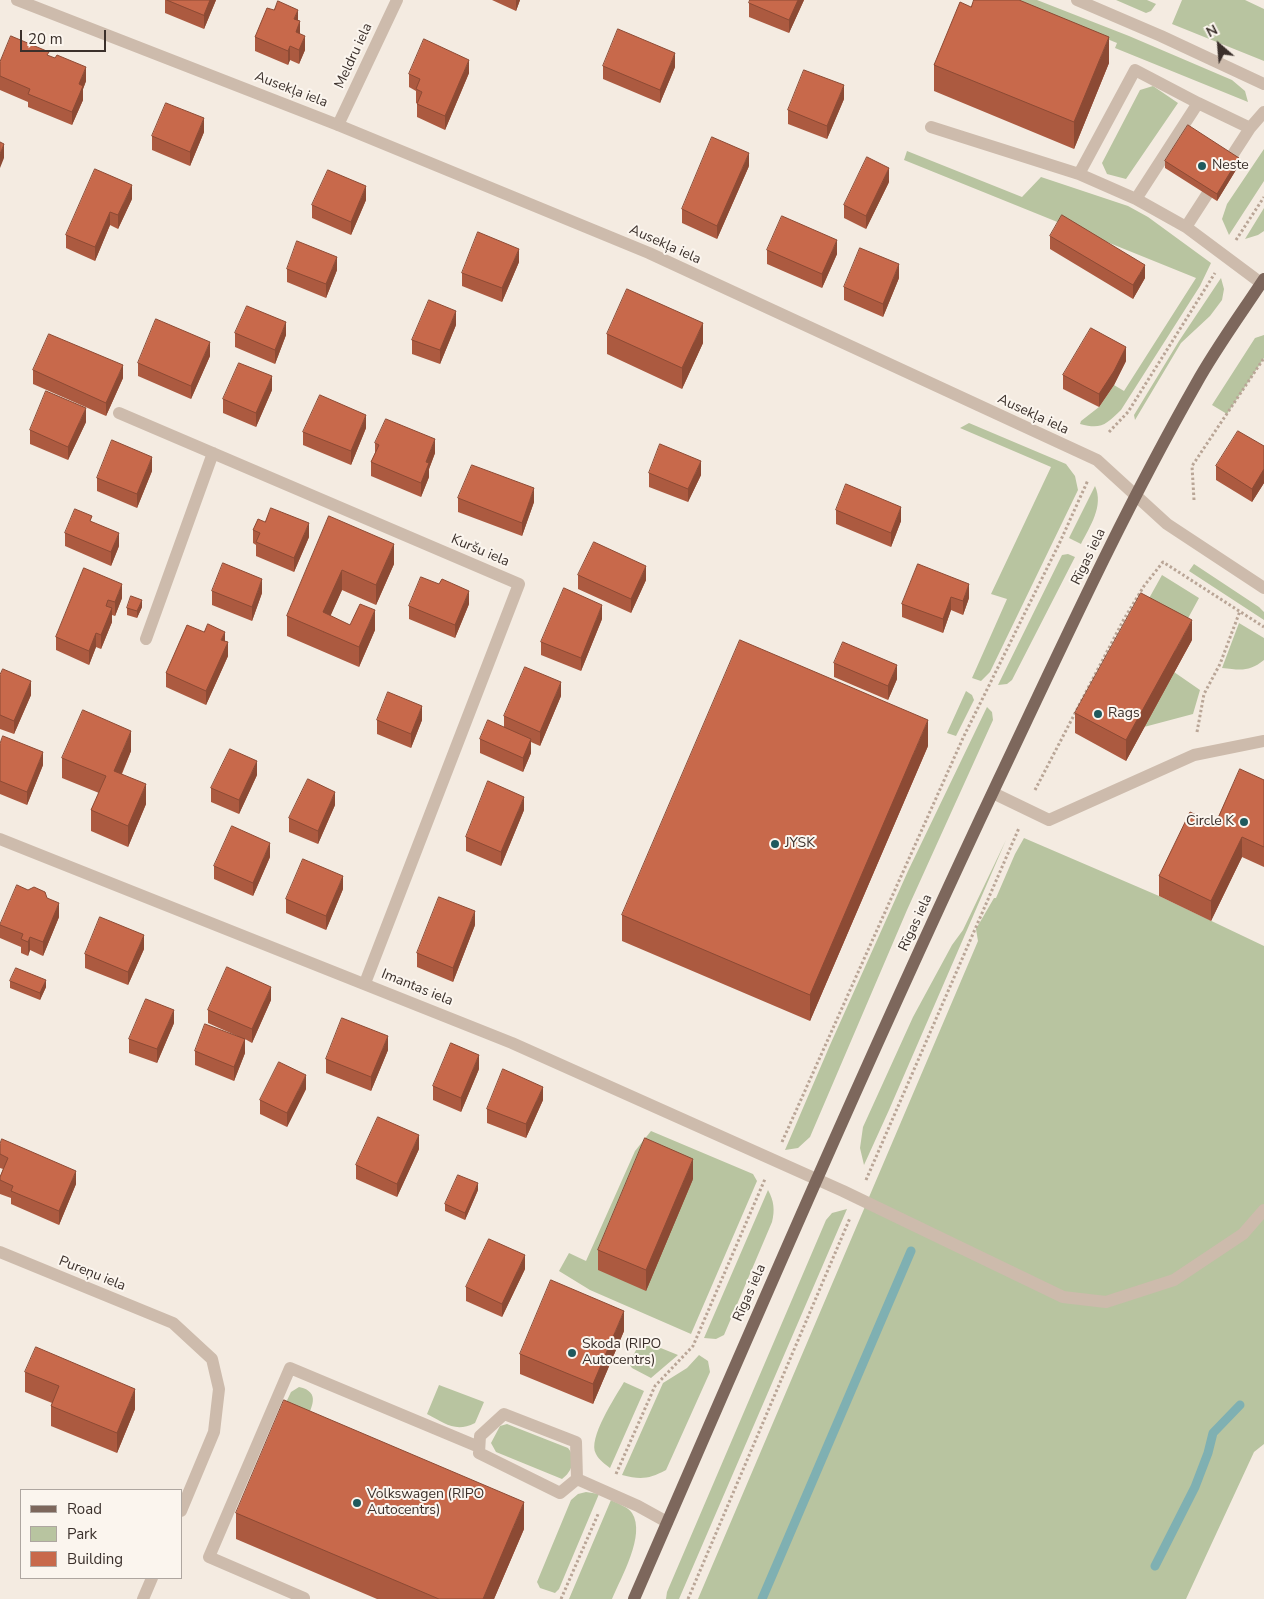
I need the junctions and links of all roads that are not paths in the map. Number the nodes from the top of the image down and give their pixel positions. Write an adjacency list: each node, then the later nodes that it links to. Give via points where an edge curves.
1 (17, 0): 7 (street, Ausekļa iela)
2 (397, 0): 7 (street, Meldru iela)
3 (1076, 0): 4 (street)
4 (1264, 84)
5 (1198, 103): 9 (street); 10 (street, via 1135,70); 11 (street)
6 (1264, 112): 9 (street)
7 (338, 125): 16 (street, Ausekļa iela, via 649,253 1097,460)
8 (931, 126): 10 (street)
9 (1250, 128): 12 (street)
10 (1078, 174): 11 (street)
11 (1136, 199): 12 (street)
12 (1186, 227): 13 (street)
13 (1263, 281): 16 (main road, Rīgas iela, via 1198,380)
14 (119, 413): 15 (street, Kuršu iela)
15 (213, 453): 18 (street); 22 (street, Kuršu iela, via 519,584)
16 (1136, 494): 17 (street, Ausekļa iela, via 1167,524); 20 (main road, Rīgas iela)
17 (1264, 588)
18 (146, 639)
19 (1264, 741): 20 (street, via 1194,754 1048,820)
20 (993, 793): 23 (main road, Rīgas iela)
21 (0, 839): 22 (street, Imantas iela)
22 (365, 983): 23 (street, Imantas iela, via 512,1043)
23 (817, 1179): 24 (street, Imantas iela, via 1063,1297 1106,1302 1174,1280 1244,1234); 29 (main road, Rīgas iela)
24 (1264, 1210)
25 (0, 1252): 28 (street, Pureņu iela, via 173,1323 212,1359 219,1389 214,1432)
26 (479, 1447): 27 (street, via 479,1453 560,1493); 27 (street, via 480,1436 504,1414 576,1442); 31 (street, via 290,1368 209,1557)
27 (577, 1478): 29 (street)
28 (182, 1508)
29 (667, 1522): 33 (main road, Rīgas iela)
30 (152, 1579): 32 (street)
31 (304, 1598)
32 (143, 1599)
33 (634, 1599)

